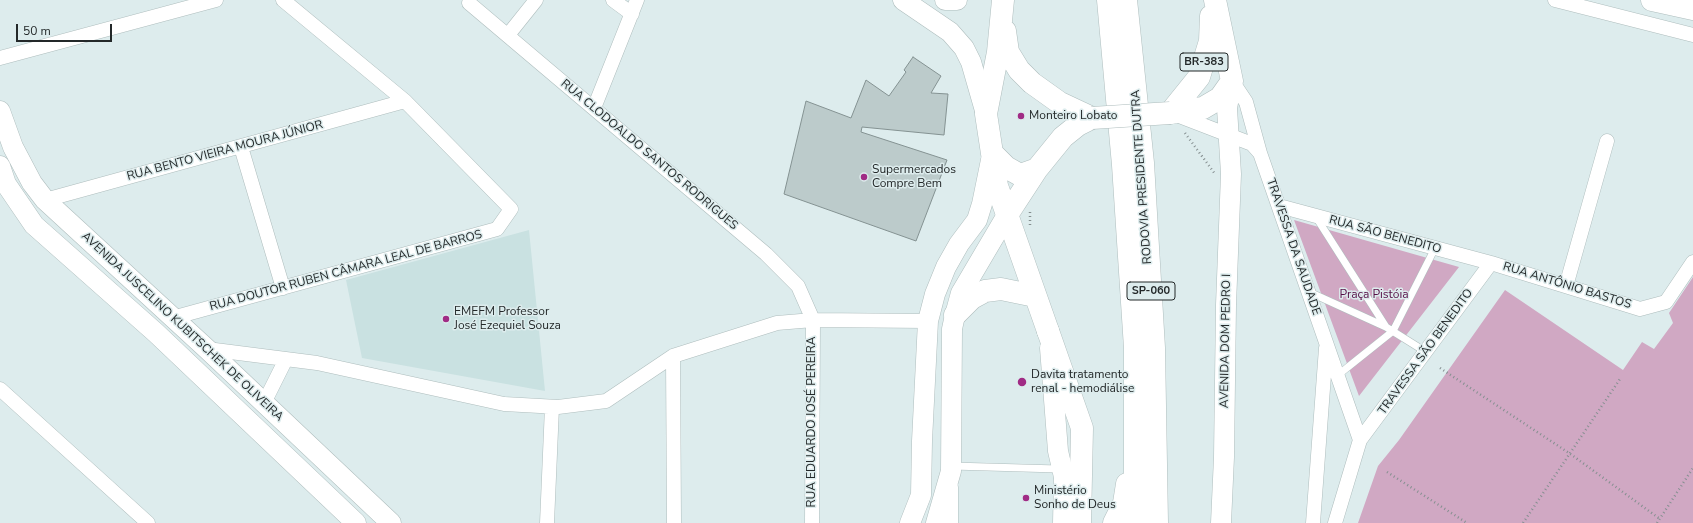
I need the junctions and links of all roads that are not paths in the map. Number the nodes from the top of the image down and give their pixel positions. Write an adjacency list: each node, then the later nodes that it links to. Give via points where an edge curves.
1 (216, 0): 21 (street)
2 (283, 0): 23 (street)
3 (536, 0): 19 (street)
4 (613, 0): 18 (street)
5 (637, 0): 18 (street)
6 (903, 0): 27 (main road, via 950,32 964,48 971,62)
7 (946, 0): 8 (main road)
8 (957, 0)
9 (1108, 0): 64 (main road, RODOVIA PRESIDENTE DUTRA / SP-060, via 1123,165)
10 (1126, 0): 84 (main road, RODOVIA PRESIDENTE DUTRA / SP-060, via 1143,163 1154,348)
11 (1212, 0): 26 (main road, BR-383, via 1210,41 1199,77)
12 (1215, 0): 22 (main road, BR-383)
13 (1555, 0): 20 (street)
14 (1652, 0): 17 (main road)
15 (469, 2): 19 (street, RUA CLODOALDO SANTOS RODRIGUES)
16 (1002, 6): 27 (main road, via 998,52); 28 (main road, via 1008,52 1019,70 1060,103)
17 (1693, 9)
18 (632, 14): 24 (street)
19 (508, 35): 24 (street, RUA CLODOALDO SANTOS RODRIGUES)
20 (1693, 35)
21 (0, 58)
22 (1232, 81): 26 (main road, BR-383, via 1220,98 1203,108); 29 (main road, AVENIDA DOM PEDRO I, via 1227,108); 32 (street, TRAVESSA DA SAUDADE, via 1246,102)
23 (405, 101): 31 (street, RUA BENTO VIEIRA MOURA JÚNIOR); 45 (street, RUA DOUTOR RUBEN CÂMARA LEAL DE BARROS, via 511,209 497,229)
24 (594, 108): 51 (street, RUA CLODOALDO SANTOS RODRIGUES, via 766,254 798,286)
25 (0, 111): 36 (main road, AVENIDA JUSCELINO KUBITSCHEK DE OLIVEIRA, via 13,147 32,183)
26 (1170, 113): 28 (main road, BR-383, bridge); 29 (street)
27 (986, 114): 33 (main road)
28 (1092, 118): 35 (main road, BR-383, via 1063,137)
29 (1228, 135): 32 (street, via 1252,144); 85 (main road, AVENIDA DOM PEDRO I, via 1230,194)
30 (1607, 141): 44 (street)
31 (241, 147): 36 (street, RUA BENTO VIEIRA MOURA JÚNIOR); 45 (street)
32 (1260, 153): 37 (street, TRAVESSA DA SAUDADE)
33 (992, 154): 35 (main road, via 1020,175); 38 (main road, via 997,186); 52 (main road, via 977,220 946,267)
34 (0, 166): 48 (main road, AVENIDA JUSCELINO KUBITSCHEK DE OLIVEIRA, via 6,184 34,225)
35 (1036, 169): 38 (main road)
36 (45, 200): 43 (main road, AVENIDA JUSCELINO KUBITSCHEK DE OLIVEIRA)
37 (1279, 206): 39 (street, RUA SÃO BENEDITO); 46 (street, TRAVESSA DA SAUDADE)
38 (1007, 215): 47 (main road); 49 (main road, via 961,292)
39 (1316, 216): 40 (street, RUA SÃO BENEDITO); 53 (lane)
40 (1435, 248): 42 (street, RUA SÃO BENEDITO); 53 (lane)
41 (1693, 262): 44 (street, RUA ANTÔNIO BASTOS, via 1666,302 1640,309)
42 (1491, 263): 44 (street, RUA ANTÔNIO BASTOS); 57 (street, TRAVESSA SÃO BENEDITO)
43 (137, 286): 48 (main road); 50 (main road, AVENIDA JUSCELINO KUBITSCHEK DE OLIVEIRA)
44 (1566, 286)
45 (282, 288): 50 (street, RUA DOUTOR RUBEN CÂMARA LEAL DE BARROS)
46 (1309, 292): 53 (lane); 55 (street, TRAVESSA DA SAUDADE)
47 (1035, 296): 49 (main road, via 1001,289 985,291 972,298); 54 (main road)
48 (121, 302): 71 (main road, AVENIDA JUSCELINO KUBITSCHEK DE OLIVEIRA)
49 (955, 315): 66 (main road, via 952,330)
50 (172, 318): 56 (main road, AVENIDA JUSCELINO KUBITSCHEK DE OLIVEIRA)
51 (813, 320): 52 (street); 58 (street, via 777,323); 75 (street, RUA EDUARDO JOSÉ PEREIRA)
52 (928, 321): 65 (main road)
53 (1390, 329): 57 (lane); 60 (lane)
54 (1048, 331): 68 (main road); 81 (main road, via 1082,428)
55 (1326, 342): 60 (street, TRAVESSA DA SAUDADE); 86 (street, TRAVESSA DA SAUDADE)
56 (207, 349): 59 (street); 62 (main road, AVENIDA JUSCELINO KUBITSCHEK DE OLIVEIRA)
57 (1426, 352): 67 (street, TRAVESSA SÃO BENEDITO)
58 (673, 356): 63 (street, via 606,401); 74 (street)
59 (286, 359): 62 (street); 63 (street, via 317,363 504,404)
60 (1338, 374): 67 (street, TRAVESSA DA SAUDADE)
61 (0, 389): 70 (street)
62 (264, 403): 72 (main road, AVENIDA JUSCELINO KUBITSCHEK DE OLIVEIRA)
63 (552, 407): 73 (street)
64 (1136, 422): 82 (main road, via 1124,503); 83 (main road, RODOVIA PRESIDENTE DUTRA / SP-060)
65 (922, 428): 66 (main road); 76 (main road, via 922,496)
66 (952, 428): 69 (main road)
67 (1360, 440): 87 (street)
68 (1058, 460): 69 (lane); 79 (street); 80 (main road, via 1064,477)
69 (951, 469): 77 (main road); 78 (street)
70 (148, 523)
71 (356, 523)
72 (391, 523)
73 (547, 523)
74 (674, 523)
75 (812, 523)
76 (910, 523)
77 (936, 523)
78 (951, 523)
79 (1056, 523)
80 (1062, 523)
81 (1080, 523)
82 (1114, 523)
83 (1135, 523)
84 (1157, 523)
85 (1221, 523)
86 (1313, 523)
87 (1335, 523)

